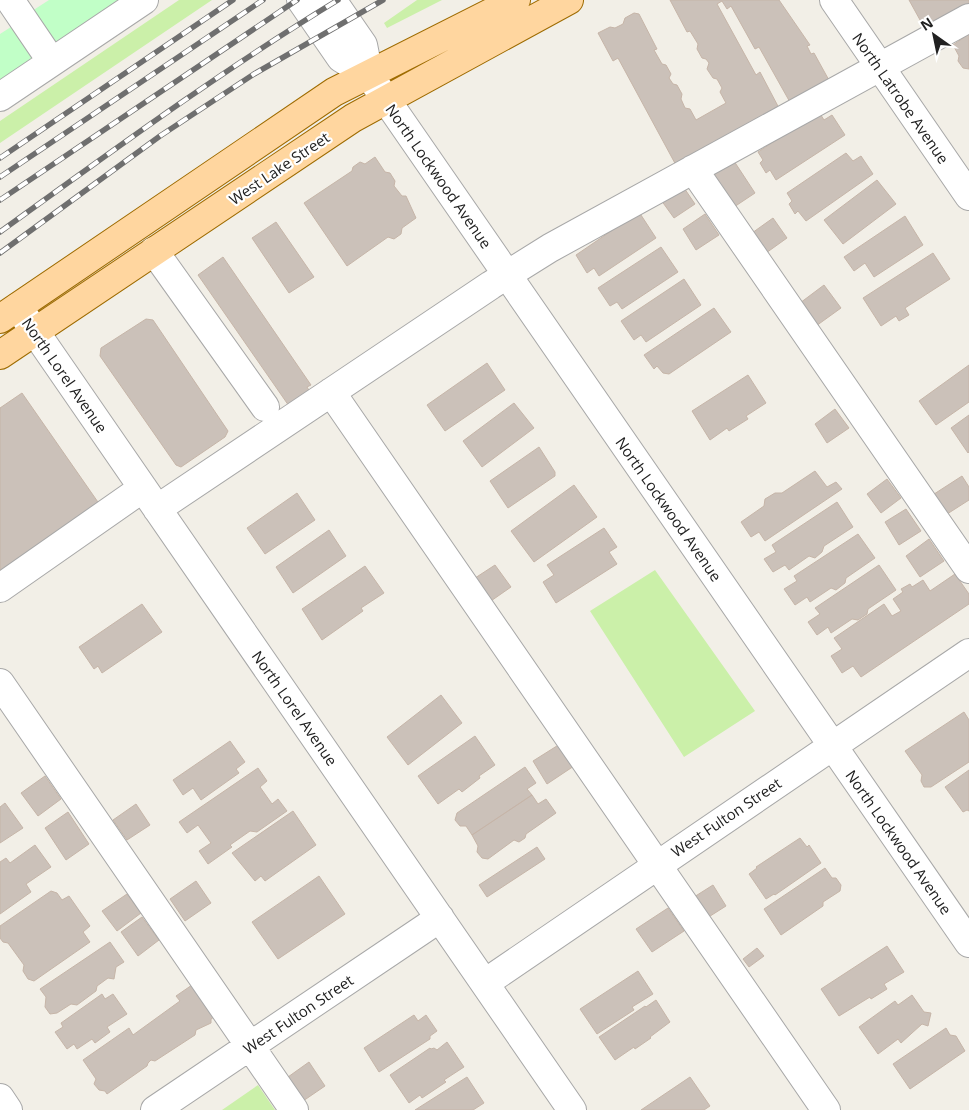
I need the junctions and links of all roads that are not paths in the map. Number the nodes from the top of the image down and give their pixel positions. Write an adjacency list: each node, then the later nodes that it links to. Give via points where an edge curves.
1 (10, 0): 9 (street)
2 (144, 0): 9 (street)
3 (302, 0): 11 (street, North Lockwood Avenue, via 341,58)
4 (332, 0): 11 (street, North Lockwood Avenue, via 363,45)
5 (516, 0): 11 (main road)
6 (569, 0): 13 (main road, West Lake Street)
7 (834, 0): 10 (street, North Latrobe Avenue)
8 (969, 18): 10 (street)
9 (52, 62): 12 (street)
10 (880, 67): 14 (street); 15 (street, North Latrobe Avenue)
11 (369, 75): 13 (street, North Lockwood Avenue); 18 (main road, via 334,92)
12 (0, 97)
13 (387, 100): 16 (main road, West Lake Street, via 353,118); 17 (street, North Lockwood Avenue)
14 (694, 169): 17 (street); 24 (street)
15 (969, 196)
16 (154, 251): 19 (main road, West Lake Street); 22 (street)
17 (507, 275): 21 (street); 28 (street, North Lockwood Avenue)
18 (9, 313): 19 (street, North Lorel Avenue)
19 (35, 331): 20 (main road, West Lake Street); 23 (street, North Lorel Avenue)
20 (0, 355)
21 (331, 392): 23 (street); 29 (street)
22 (265, 407)
23 (150, 499): 25 (street); 30 (street, North Lorel Avenue)
24 (969, 569)
25 (0, 588)
26 (969, 653): 28 (street, West Fulton Street)
27 (0, 683): 33 (street)
28 (832, 745): 29 (street, West Fulton Street); 31 (street, North Lockwood Avenue)
29 (656, 865): 32 (street, West Fulton Street); 39 (street)
30 (440, 918): 32 (street, North Lorel Avenue); 33 (street, West Fulton Street)
31 (969, 944)
32 (484, 983): 38 (street, North Lorel Avenue)
33 (250, 1046): 36 (street, West Fulton Street); 37 (street)
34 (0, 1098): 35 (street)
35 (8, 1110)
36 (155, 1110)
37 (294, 1110)
38 (572, 1110)
39 (826, 1110)

